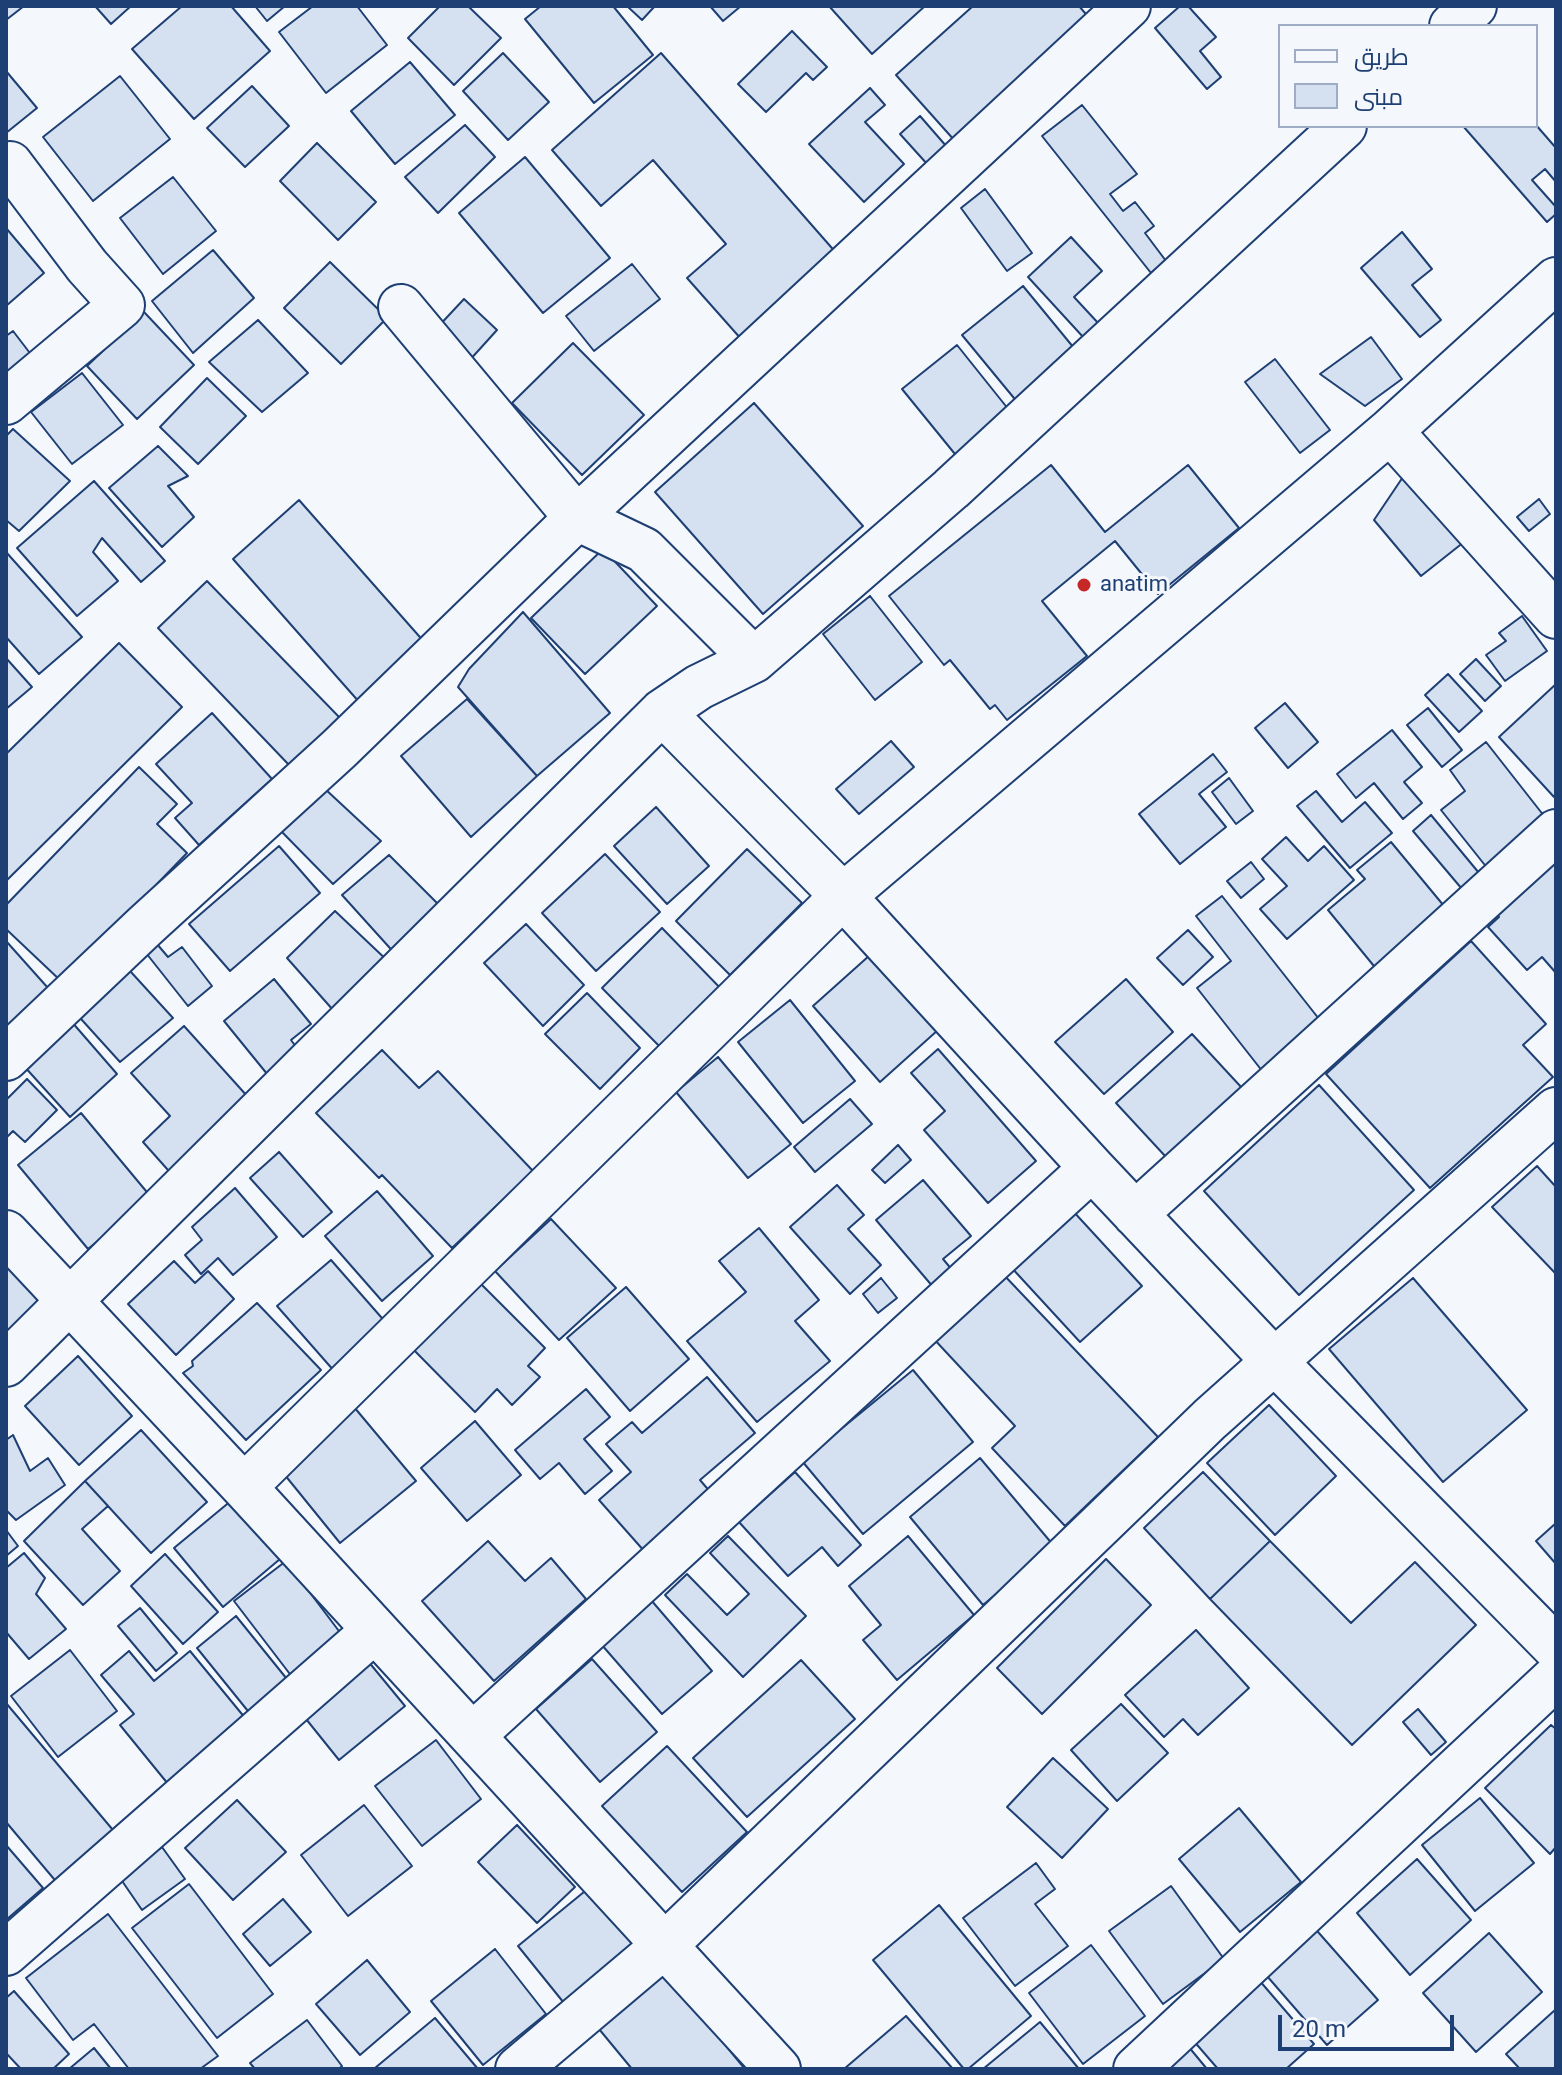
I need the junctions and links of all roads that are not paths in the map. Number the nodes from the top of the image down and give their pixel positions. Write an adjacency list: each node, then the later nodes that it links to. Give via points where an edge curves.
1 (1128, 6): 10 (street)
2 (1474, 6): 3 (street)
3 (1454, 24)
4 (1342, 128): 12 (street, via 951,489)
5 (6, 166): 8 (street, via 10,164 122,305)
6 (1556, 280): 9 (street)
7 (401, 307): 10 (street)
8 (6, 402)
9 (1390, 431): 11 (street); 15 (street)
10 (577, 518): 12 (street, via 644,550); 16 (street, via 339,749)
11 (1556, 616)
12 (754, 660): 13 (street)
13 (662, 712): 15 (street); 21 (street)
14 (1556, 832): 19 (street)
15 (843, 896): 18 (street); 24 (street)
16 (6, 1058)
17 (1556, 1110): 22 (street)
18 (1092, 1168): 19 (street); 28 (street)
19 (1135, 1214): 22 (street)
20 (6, 1233): 21 (street)
21 (71, 1302): 23 (street); 24 (street)
22 (1275, 1362): 26 (street); 29 (street)
23 (6, 1364)
24 (244, 1487): 25 (street)
25 (375, 1630): 28 (street); 30 (street)
26 (1556, 1648)
27 (1556, 1677): 33 (street)
28 (473, 1735): 29 (street)
29 (665, 1945): 31 (street); 32 (street)
30 (6, 1953)
31 (518, 2069)
32 (778, 2069)
33 (1136, 2069)

